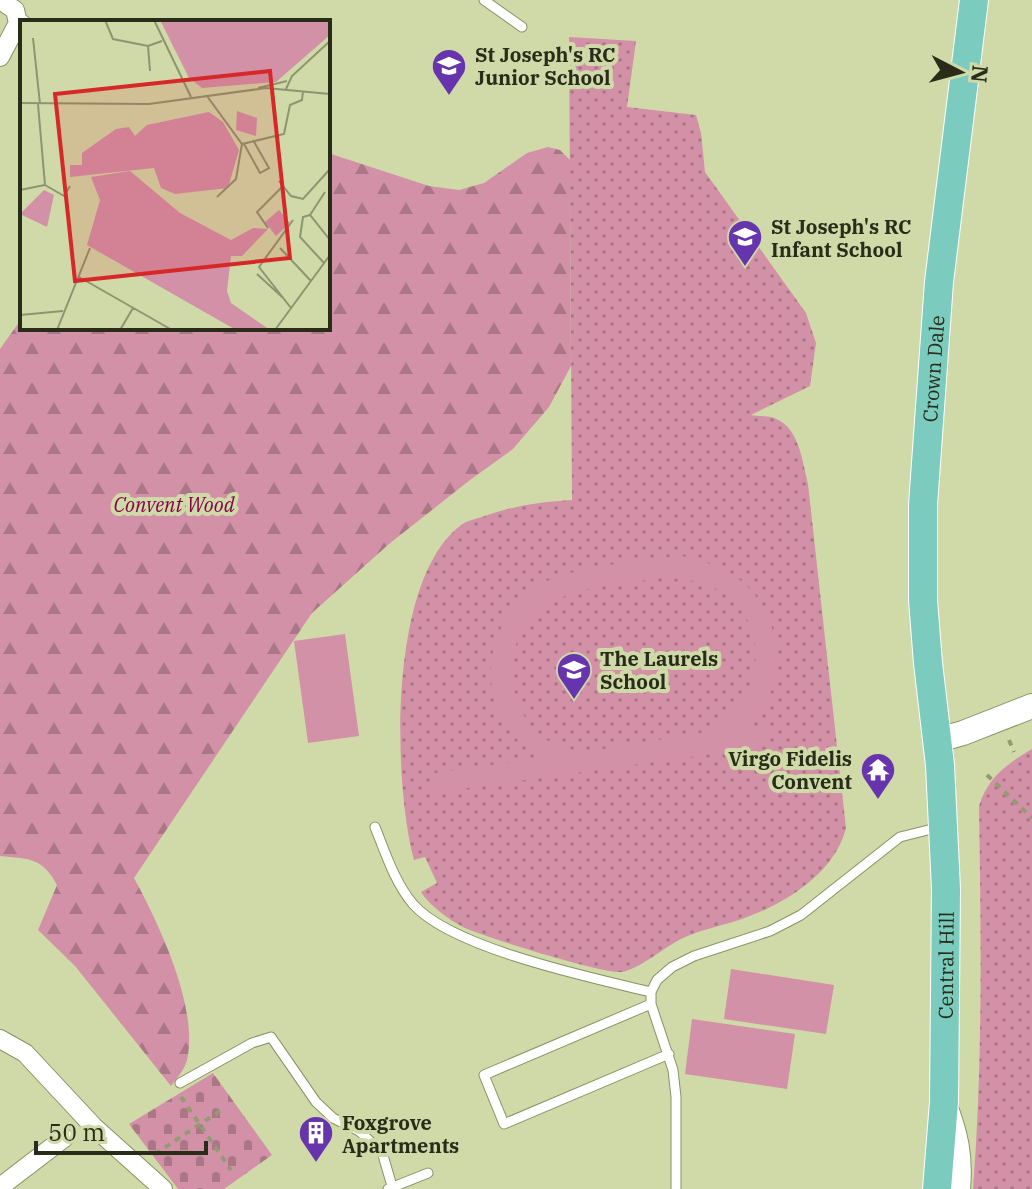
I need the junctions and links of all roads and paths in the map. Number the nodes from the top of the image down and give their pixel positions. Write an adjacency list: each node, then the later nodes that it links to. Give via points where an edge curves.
1 (0, 0): 4 (street, via 15,10)
2 (484, 0): 5 (lane)
3 (974, 0): 9 (main road, Crown Dale, via 939,282 923,505 924,616)
4 (20, 23): 6 (street)
5 (522, 27)
6 (0, 57)
7 (1032, 706): 9 (main road)
8 (1008, 738): 10 (path)
9 (938, 740): 14 (main road, Central Hill)
10 (1014, 752)
11 (987, 775): 12 (path)
12 (1032, 818)
13 (375, 827): 15 (lane, via 413,904 464,939)
14 (943, 827): 15 (lane, via 900,837 801,915 672,967); 20 (main road, Central Hill)
15 (651, 992): 16 (lane)
16 (651, 1004): 18 (lane); 18 (lane, via 484,1075 504,1124)
17 (0, 1039): 29 (street, via 25,1053 94,1127)
18 (669, 1054): 30 (lane, via 676,1097)
19 (180, 1083): 22 (path, via 178,1093); 28 (lane, via 271,1037 316,1102 382,1152)
20 (944, 1102): 31 (main road, Central Hill); 32 (street, via 957,1133)
21 (220, 1111): 22 (path)
22 (199, 1124): 24 (path); 25 (path)
23 (64, 1138): 27 (street)
24 (155, 1154)
25 (231, 1170)
26 (428, 1173): 28 (lane)
27 (0, 1187)
28 (390, 1188)
29 (163, 1189)
30 (676, 1189)
31 (937, 1189)
32 (959, 1189)

